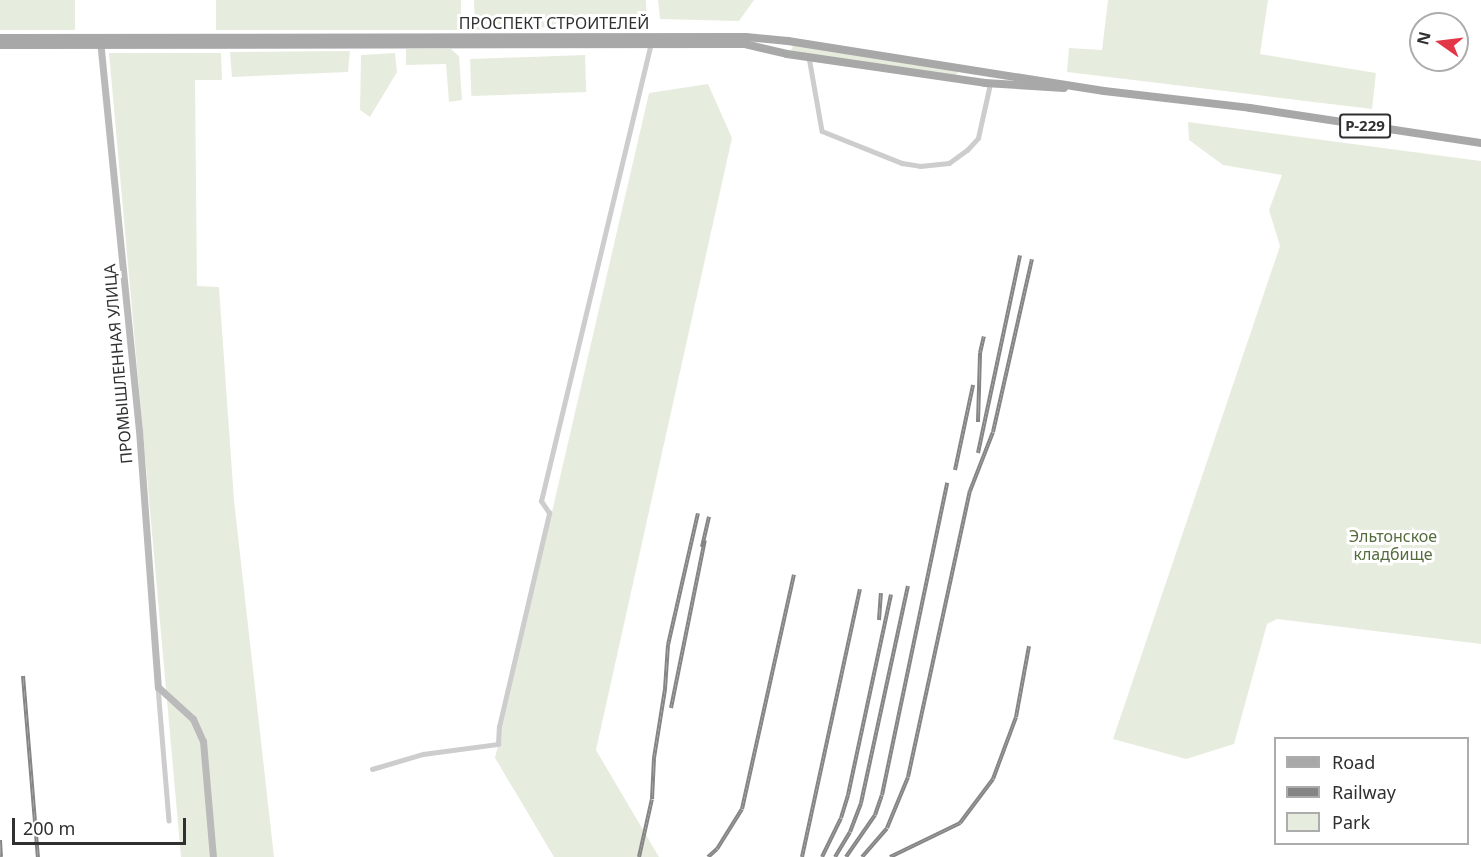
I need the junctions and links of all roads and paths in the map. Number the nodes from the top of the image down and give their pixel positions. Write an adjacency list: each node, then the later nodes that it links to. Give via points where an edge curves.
1 (0, 38): 2 (main road, ПРОСПЕКТ СТРОИТЕЛЕЙ)
2 (100, 41): 3 (main road, ПРОСПЕКТ СТРОИТЕЛЕЙ); 6 (main road, ПРОСПЕКТ СТРОИТЕЛЕЙ); 15 (street, ПРОМЫШЛЕННАЯ УЛИЦА, via 139,430)
3 (226, 41): 4 (main road, ПРОСПЕКТ СТРОИТЕЛЕЙ, via 657,36); 5 (main road, ПРОСПЕКТ СТРОИТЕЛЕЙ)
4 (789, 41): 7 (street); 9 (main road, ПРОСПЕКТ СТРОИТЕЛЕЙ)
5 (651, 43): 7 (main road, ПРОСПЕКТ СТРОИТЕЛЕЙ, via 745,44); 16 (street, via 541,501 549,513 498,744 423,754)
6 (0, 45)
7 (787, 54): 8 (main road, ПРОСПЕКТ СТРОИТЕЛЕЙ)
8 (809, 57): 11 (main road, ПРОСПЕКТ СТРОИТЕЛЕЙ); 12 (street, via 822,131 902,163 920,166 949,163 978,138)
9 (966, 67): 10 (main road, ПРОСПЕКТ СТРОИТЕЛЕЙ); 11 (street)
10 (987, 70): 12 (street); 13 (main road, ПРОСПЕКТ СТРОИТЕЛЕЙ)
11 (965, 80): 12 (main road, ПРОСПЕКТ СТРОИТЕЛЕЙ)
12 (988, 83): 13 (main road, ПРОСПЕКТ СТРОИТЕЛЕЙ)
13 (1104, 91): 14 (main road, ПРОСПЕКТ СТРОИТЕЛЕЙ / Р-229, via 1250,108)
14 (1481, 143)
15 (158, 687): 17 (street, ПРОМЫШЛЕННАЯ УЛИЦА); 18 (street, via 193,719 203,741)
16 (372, 769)
17 (169, 821)
18 (213, 857)

